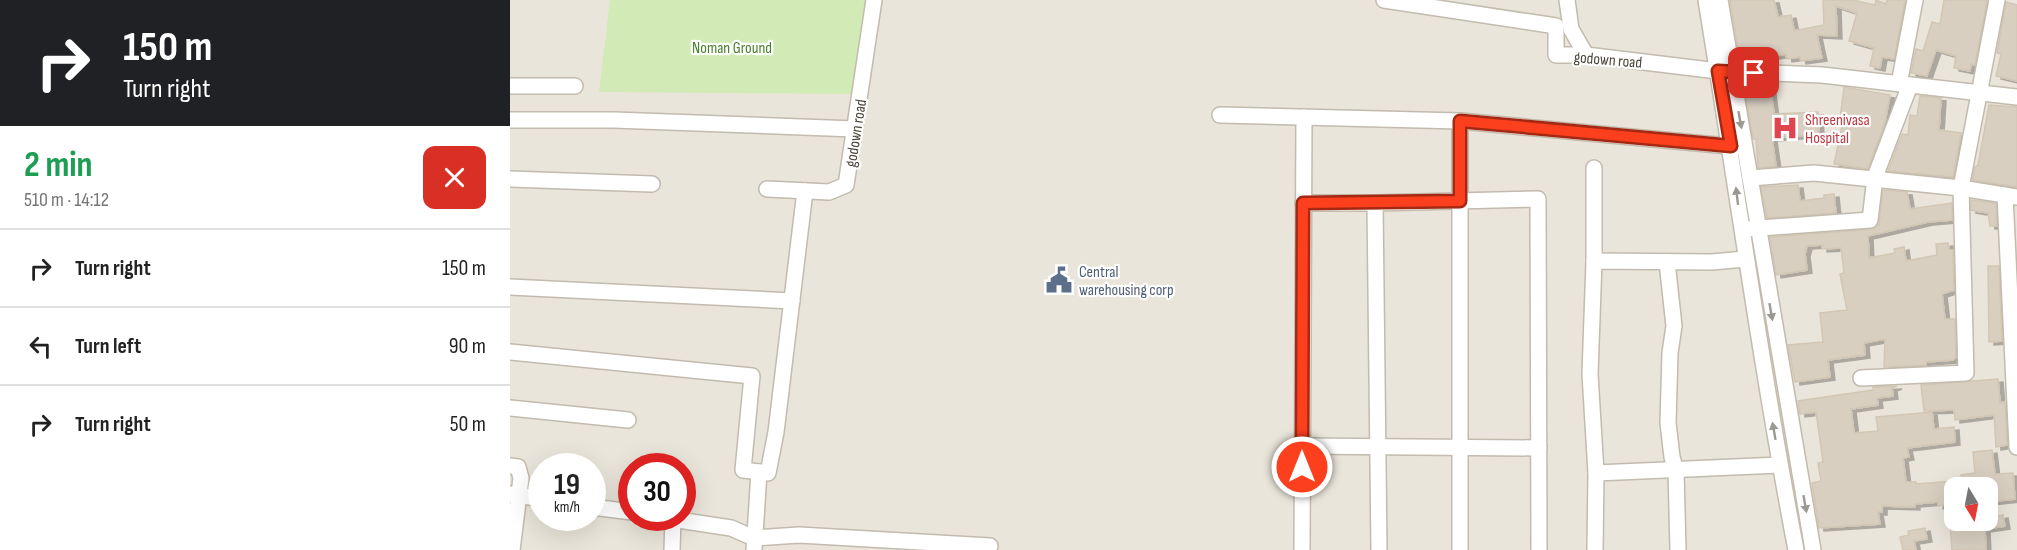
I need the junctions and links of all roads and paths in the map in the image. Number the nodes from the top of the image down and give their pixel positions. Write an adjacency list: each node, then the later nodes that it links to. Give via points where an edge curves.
1 (874, 0): 19 (street, godown road)
2 (1384, 0): 8 (street, godown road, via 1556,26 1556,55)
3 (1567, 0): 8 (street, via 1571,28)
4 (1706, 0): 9 (street)
5 (1720, 0): 9 (street)
6 (1916, 0): 10 (street)
7 (1997, 0): 13 (street)
8 (1586, 55): 9 (street, godown road)
9 (1725, 71): 10 (street, godown road, via 1822,75); 20 (street)
10 (1904, 85): 13 (street, godown road); 23 (street)
11 (510, 86): 12 (street)
12 (575, 86)
13 (1979, 93): 14 (street, godown road); 26 (street)
14 (2017, 97)
15 (1220, 115): 16 (street)
16 (1304, 117): 18 (street); 31 (street)
17 (510, 120): 19 (street)
18 (1460, 121): 20 (street); 30 (street)
19 (855, 129): 28 (street, godown road, via 846,185 829,192)
20 (1738, 147): 22 (street); 34 (street, one-way to 20)
21 (1594, 168): 36 (street)
22 (1750, 178): 23 (street, via 1814,173); 33 (street)
23 (1875, 178): 26 (street); 33 (street, via 1870,220)
24 (510, 179): 25 (street)
25 (652, 184)
26 (1961, 188): 29 (street); 41 (street, via 1966,373)
27 (767, 189): 28 (street, godown road)
28 (806, 191): 39 (street)
29 (2011, 196): 46 (street)
30 (1460, 201): 32 (street); 47 (street); 48 (street, via 1538,199)
31 (1303, 203): 32 (street); 44 (street)
32 (1375, 203): 45 (street)
33 (1757, 228): 34 (street); 69 (street, one-way to 69)
34 (1741, 229): 35 (street)
35 (1745, 260): 37 (street); 50 (street, one-way to 35)
36 (1594, 261): 37 (street); 53 (street, via 1590,374)
37 (1667, 262): 51 (street, via 1674,326 1668,423)
38 (510, 292): 39 (street)
39 (792, 301): 52 (street, via 776,432 768,473)
40 (510, 352): 52 (street, via 752,376 743,470)
41 (1861, 378)
42 (510, 408): 43 (street)
43 (628, 420)
44 (1302, 446): 45 (street); 62 (street)
45 (1378, 447): 47 (street); 63 (street)
46 (2017, 447)
47 (1460, 448): 48 (street); 64 (street)
48 (1539, 448): 65 (street)
49 (510, 465): 54 (street, via 521,471)
50 (1780, 465): 51 (street); 68 (street)
51 (1676, 471): 53 (street); 67 (street)
52 (759, 472): 57 (street)
53 (1596, 473): 66 (street)
54 (515, 495): 60 (street)
55 (696, 522): 57 (street, via 731,528)
56 (670, 531): 61 (street)
57 (754, 544): 58 (street, via 799,535)
58 (933, 546): 59 (street)
59 (990, 546)
60 (512, 550)
61 (672, 550)
62 (1302, 550)
63 (1379, 550)
64 (1460, 550)
65 (1539, 550)
66 (1595, 550)
67 (1677, 550)
68 (1796, 550)
69 (1813, 550)

